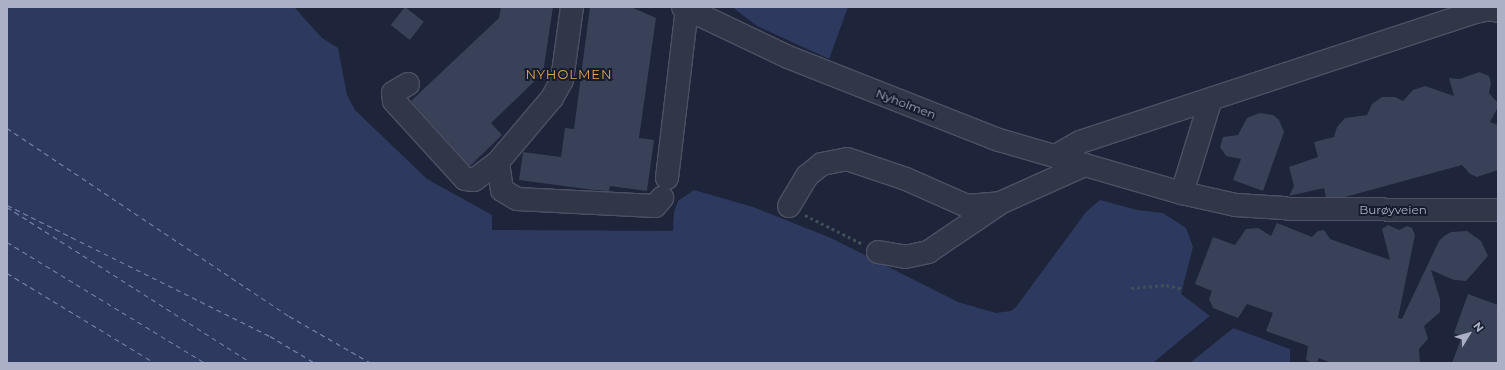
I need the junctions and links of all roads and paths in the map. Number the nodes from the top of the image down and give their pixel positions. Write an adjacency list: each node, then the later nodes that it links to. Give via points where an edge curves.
1 (572, 7): 7 (street, via 562,80 552,98)
2 (686, 8): 6 (street, Nyholmen, via 788,57 999,140); 7 (street, via 664,188 655,206 517,199 502,190)
3 (1498, 11): 5 (street, via 1490,9 1475,12)
4 (408, 84): 7 (street, via 393,93 394,101 465,179 474,180)
5 (1211, 99): 6 (street, via 1080,142); 10 (street)
6 (1055, 156): 8 (street, Nyholmen)
7 (498, 162)
8 (1085, 165): 9 (street, Nyholmen); 11 (street)
9 (1137, 180): 10 (street, Burøyveien)
10 (1182, 193): 13 (street, Burøyveien, via 1236,205 1286,209)
11 (1000, 203): 12 (street, via 967,206 906,179 847,159 822,164 807,176); 14 (street, via 928,252 905,257)
12 (789, 206): 14 (path)
13 (1498, 210)
14 (878, 252)
15 (1131, 288): 16 (path, via 1166,285)
16 (1183, 289)

